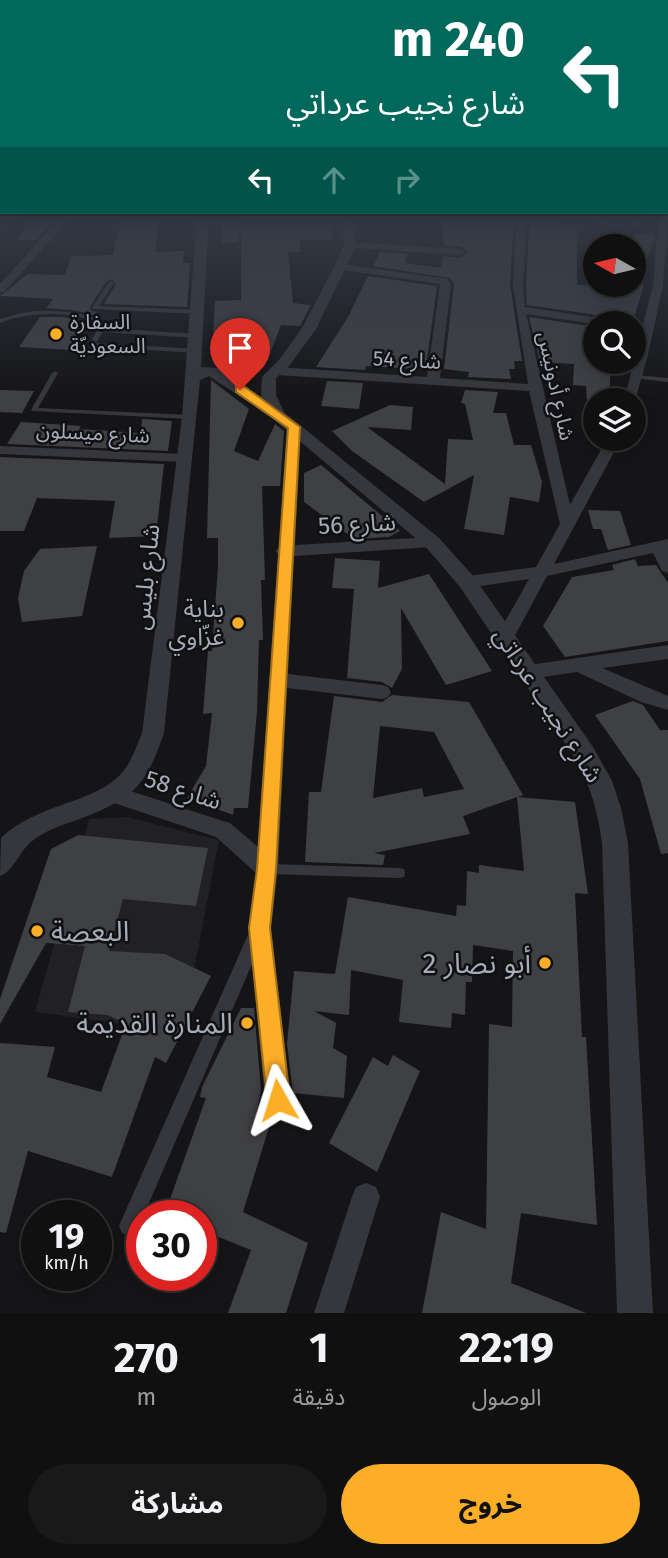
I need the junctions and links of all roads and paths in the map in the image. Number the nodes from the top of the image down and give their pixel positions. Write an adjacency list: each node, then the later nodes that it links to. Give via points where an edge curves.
1 (13, 275): 8 (street)
2 (200, 275): 10 (street, شارع بليس)
3 (336, 275): 17 (street, via 309,329)
4 (401, 275): 21 (street, via 446,284)
5 (519, 275): 9 (street, شارع أدونيس)
6 (658, 275): 13 (street)
7 (111, 283): 10 (lane, via 95,308 142,306)
8 (0, 290)
9 (520, 310): 11 (street); 22 (street, شارع أدونيس)
10 (198, 312): 15 (street, شارع بليس)
11 (583, 319)
12 (0, 321): 14 (lane, via 23,313 89,316 103,324)
13 (648, 328): 19 (street)
14 (101, 330): 15 (lane); 15 (lane, via 92,345)
15 (196, 344): 17 (street, via 245,382 257,382); 18 (street, شارع بليس)
16 (55, 373): 24 (lane, via 34,410)
17 (273, 373): 21 (street, شارع 54); 25 (street, via 268,395)
18 (194, 377): 24 (street, شارع بليس); 25 (street, شارع نجيب عرداتي, via 212,371)
19 (636, 377): 20 (lane); 23 (street)
20 (668, 380)
21 (433, 381): 22 (street, شارع 54)
22 (535, 388): 29 (street, شارع أدونيس)
23 (633, 388)
24 (190, 417): 28 (street, شارع بليس)
25 (285, 420): 30 (street, شارع نجيب عرداتي); 32 (street)
26 (0, 450): 28 (street, شارع ميسلون)
27 (607, 451): 29 (street)
28 (184, 458): 43 (street, شارع بليس, via 153,733 138,770)
29 (567, 523): 34 (street)
30 (432, 542): 32 (street, شارع 56); 35 (street, شارع نجيب عرداتي)
31 (663, 545): 33 (street); 34 (street)
32 (284, 551): 40 (street)
33 (668, 567)
34 (541, 572): 35 (street); 36 (street)
35 (467, 582): 36 (street, شارع نجيب عرداتي)
36 (506, 636): 39 (street, شارع نجيب عرداتي)
37 (668, 652): 38 (street)
38 (581, 666): 39 (street); 42 (street)
39 (529, 672): 52 (street, شارع نجيب عرداتي, via 600,781 615,843)
40 (279, 680): 41 (street); 45 (street)
41 (382, 692)
42 (668, 703)
43 (112, 794): 44 (street, شارع بليس, via 39,823 14,844); 45 (street, شارع 58, via 223,830)
44 (0, 864)
45 (267, 869): 46 (lane); 47 (street)
46 (400, 873)
47 (260, 928): 48 (street); 50 (street)
48 (278, 1100)
49 (366, 1197): 51 (street)
50 (140, 1200)
51 (328, 1313)
52 (635, 1313)

